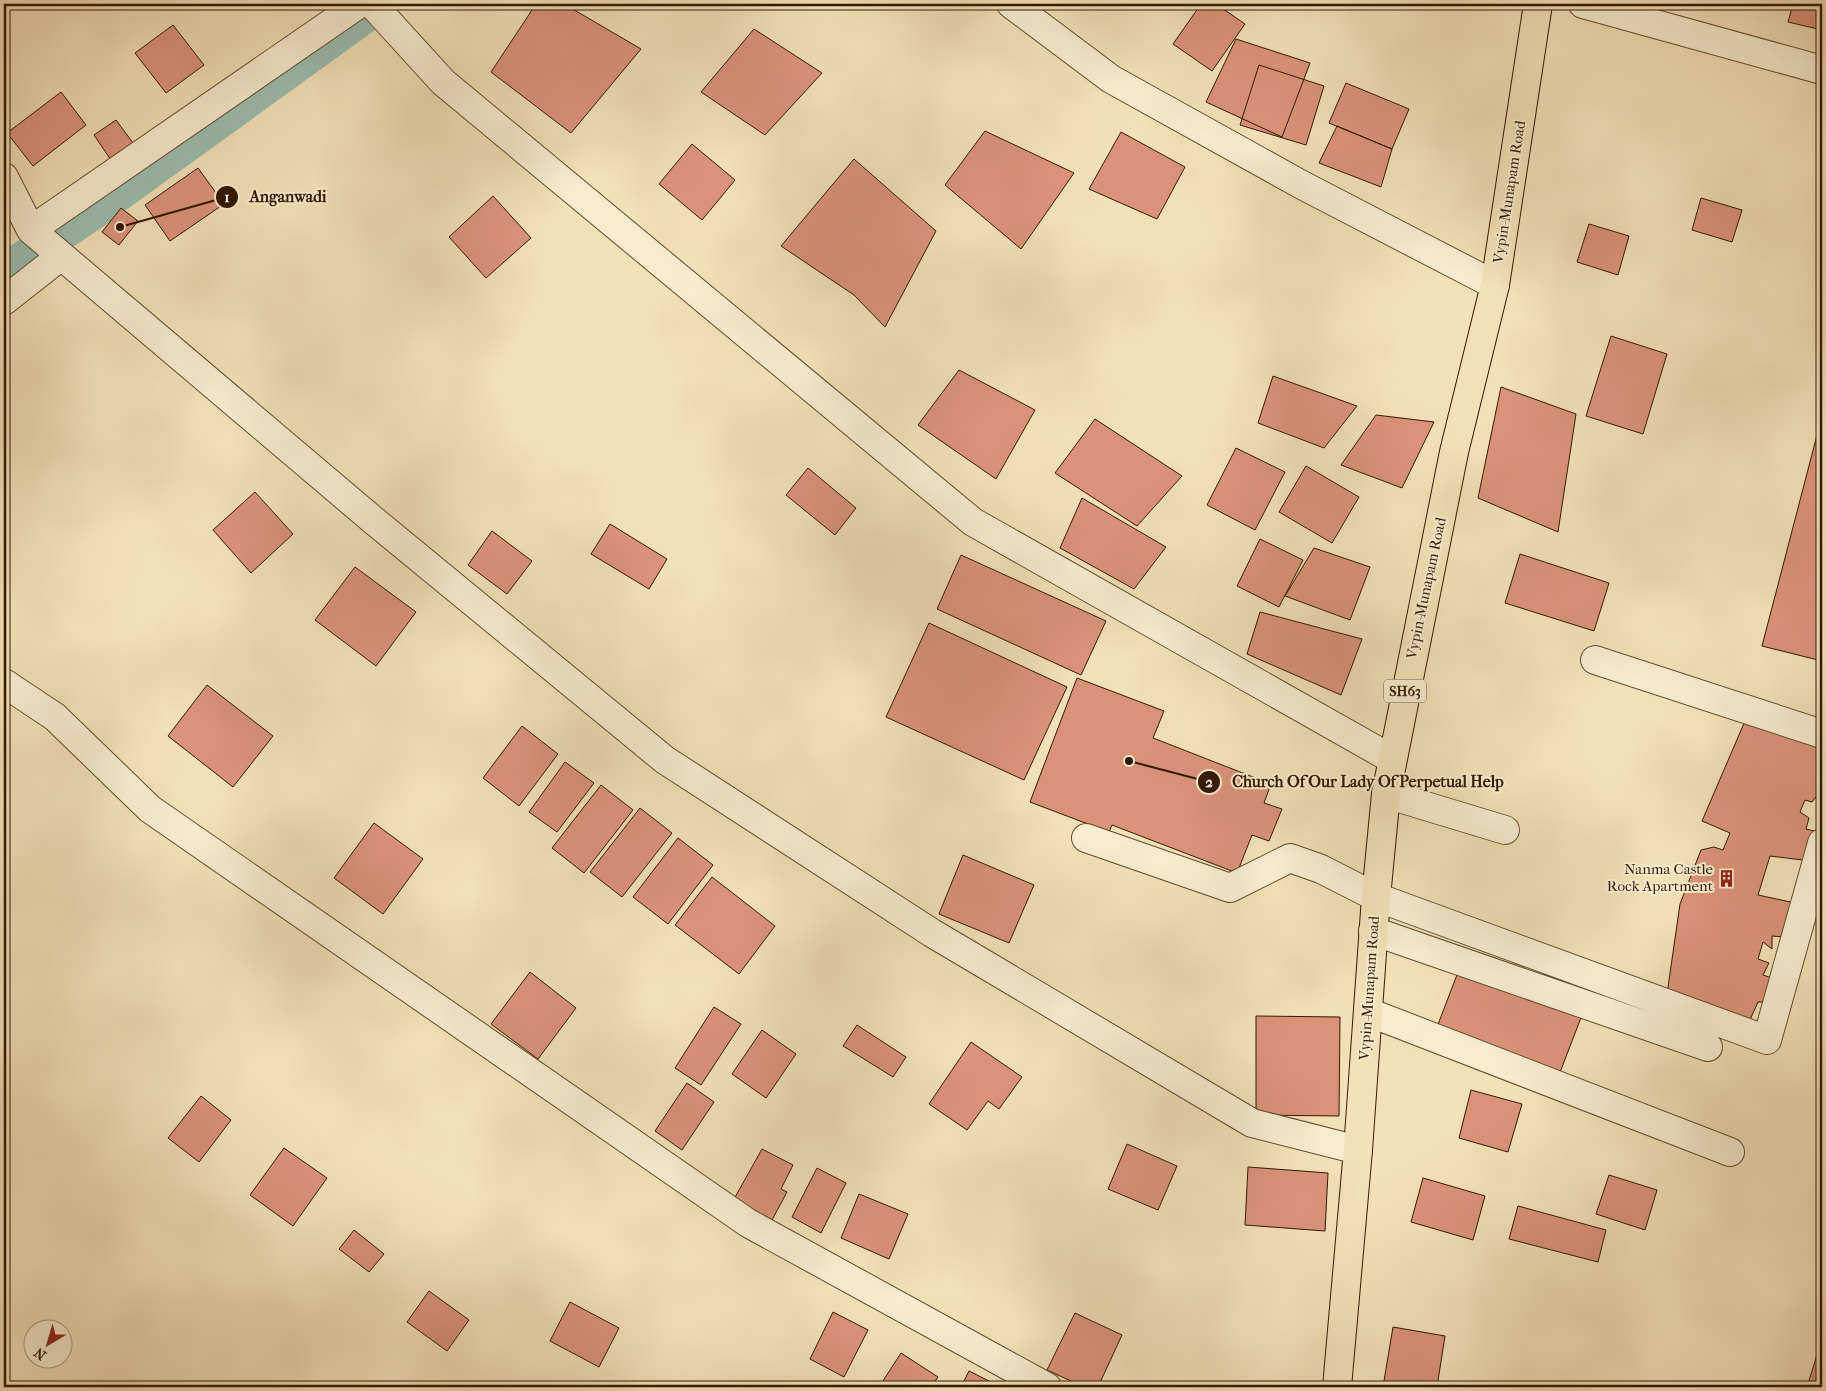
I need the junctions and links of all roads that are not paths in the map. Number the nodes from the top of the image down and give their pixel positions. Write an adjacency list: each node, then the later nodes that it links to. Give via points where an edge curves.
1 (359, 4): 8 (street)
2 (1011, 4): 10 (street, via 1112,80 1302,185)
3 (1538, 4): 10 (main road, Vypin-Munapam Road / SH63)
4 (1583, 4): 6 (street)
5 (385, 8): 15 (street, via 443,82 973,522)
6 (1822, 70)
7 (4, 178): 8 (street)
8 (31, 230): 9 (street)
9 (61, 256): 11 (street); 24 (street, via 373,520 665,760 932,933 1252,1123)
10 (1494, 285): 15 (main road, Vypin-Munapam Road / SH63, via 1454,452)
11 (4, 301)
12 (1595, 660): 14 (street)
13 (4, 683): 26 (street, via 55,717 150,809 748,1223)
14 (1822, 734)
15 (1392, 759): 16 (main road, Vypin-Munapam Road / SH63)
16 (1386, 794): 17 (street); 20 (main road, Vypin-Munapam Road / SH63)
17 (1505, 830)
18 (1086, 838): 20 (street, via 1230,888 1290,858 1321,869)
19 (1822, 843): 20 (street, via 1767,1040)
20 (1376, 897): 21 (main road, Vypin-Munapam Road / SH63)
21 (1373, 931): 22 (main road, Vypin-Munapam Road / SH63); 23 (street)
22 (1368, 1012): 24 (main road, Vypin-Munapam Road / SH63); 25 (street)
23 (1708, 1047)
24 (1358, 1150): 27 (main road, Vypin-Munapam Road / SH63)
25 (1730, 1152)
26 (1047, 1387)
27 (1337, 1387)

